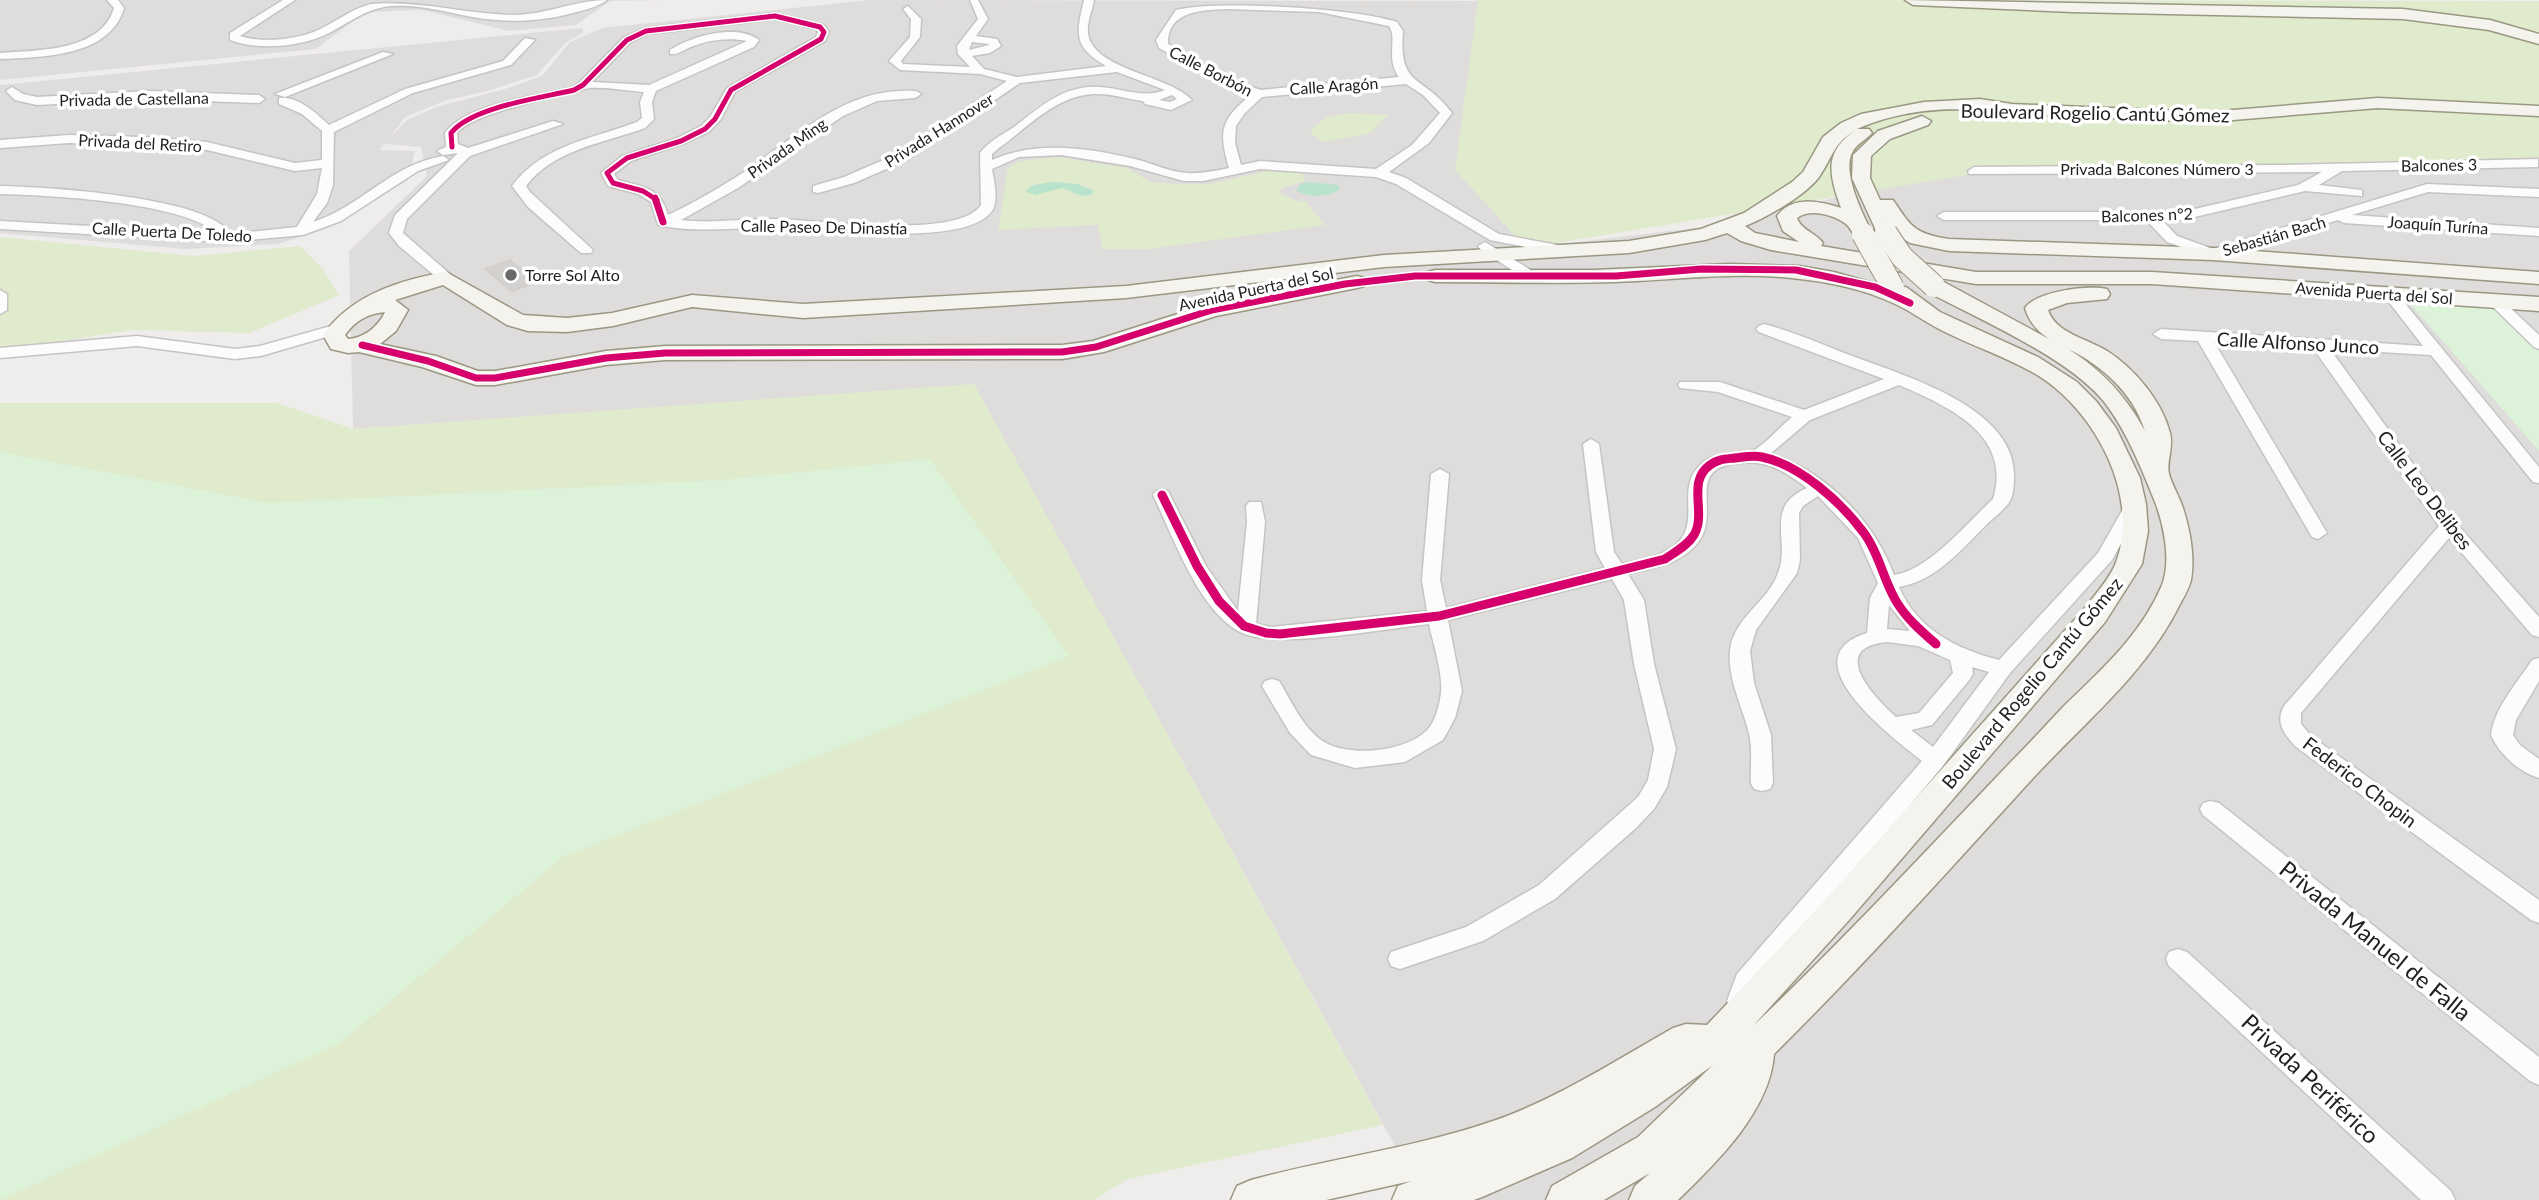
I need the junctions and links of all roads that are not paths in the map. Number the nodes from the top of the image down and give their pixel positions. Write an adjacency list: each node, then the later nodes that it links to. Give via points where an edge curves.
1 (112, 0): 16 (street, via 119,17 91,41)
2 (290, 0): 3 (street, via 234,35 246,42 304,37 362,9 403,2 514,18 553,16)
3 (602, 0)
4 (1088, 0): 17 (street, via 1084,40)
5 (1913, 0): 11 (main road, via 2403,14 2490,25)
6 (2010, 0): 9 (main road, via 2396,9 2459,15)
7 (974, 2): 10 (street, via 983,19)
8 (908, 9): 18 (street, via 916,19 915,37 896,65)
9 (2539, 33)
10 (969, 38): 15 (street); 15 (street, via 993,41 995,46)
11 (2539, 39)
12 (529, 40): 31 (street, via 507,63 409,91)
13 (674, 52): 22 (street, via 684,45 720,37 753,40)
14 (387, 54): 27 (street)
15 (964, 54): 18 (street)
16 (0, 57)
17 (1119, 68): 19 (street); 23 (street)
18 (980, 71): 19 (street)
19 (1017, 80): 50 (street, Privada Hannover, via 902,157)
20 (1409, 80): 26 (street, Calle Aragón); 26 (street, Calle Borbón, via 1397,68 1398,31 1382,19 1339,10 1228,1 1200,5 1174,17 1163,46); 48 (street, Calle Borbón, via 1446,113 1427,138)
21 (583, 85): 22 (street, Calle Paseo De Dinastía); 39 (street, Calle Paseo De Dinastía, via 458,124 451,133); 61 (street, Calle Paseo De Dinastía, via 627,40 646,31 775,16 811,23 824,32 798,54 731,90 724,97 721,113 706,129 611,167 607,173 613,183 657,200)
22 (651, 89): 74 (street, via 646,102 648,119 640,125 542,163 519,186)
23 (1171, 89): 28 (street, via 1165,96); 28 (street, via 1186,100 1162,106)
24 (12, 91): 27 (street, Privada de Castellana, via 37,101 149,95 259,99 258,103 265,104)
25 (915, 94): 61 (street, Privada Ming, via 880,95 862,101 820,123 727,189)
26 (1259, 94): 44 (street, Calle Borbón, via 1230,121 1226,132)
27 (282, 97): 32 (street)
28 (1141, 97): 35 (street, via 1095,90 1072,93 1040,108)
29 (2008, 108): 30 (main road, Boulevard Rogelio Cantú Gómez, via 2208,117 2378,103); 62 (main road, Avenida Puerta del Sol, via 1980,104 1924,107 1867,118 1829,141 1811,175 1799,186); 64 (main road, Boulevard Rogelio Cantú Gómez, via 1914,114 1853,139 1843,150 1840,163)
30 (2539, 114): 45 (main road, Boulevard Rogelio Cantú Gómez, via 2407,109 2215,124 1969,115 1924,120 1884,135 1862,155)
31 (360, 115): 32 (street); 34 (street)
32 (318, 119): 34 (street)
33 (557, 124): 37 (street)
34 (328, 130): 40 (street)
35 (1001, 142): 38 (street); 42 (street, via 986,153)
36 (0, 144): 40 (street, Privada del Retiro, via 69,139 143,141 207,146 295,167)
37 (466, 153): 39 (street); 39 (street, via 460,148)
38 (1017, 153): 42 (street); 44 (street, via 1096,155 1184,177)
39 (448, 156): 56 (street, Calle Puerta De Toledo, via 414,166); 82 (street, Avenida Puerta del Sol, via 396,225 404,243)
40 (330, 158): 54 (street, via 327,187)
41 (2538, 163): 43 (street, Balcones 3)
42 (988, 166): 61 (street, Calle Paseo De Dinastía, via 985,212 958,225 859,229 767,222 676,234 653,232)
43 (2342, 167): 46 (street, Privada Balcones Número 3); 49 (street, Balcones n°2)
44 (1236, 168): 48 (street, via 1287,165)
45 (1859, 168): 76 (main road, Avenida Puerta del Sol, via 1877,187 1899,228 1918,239 1949,245); 112 (main road, Boulevard Rogelio Cantú Gómez, bridge, via 1886,233 1902,257 1934,286 2087,372 2118,403)
46 (2283, 169): 47 (street, Privada Balcones Número 3); 49 (street, via 2298,176)
47 (1973, 171)
48 (1383, 176): 69 (street); 75 (street, via 1401,181 1495,237)
49 (2305, 187): 52 (street); 58 (street, Balcones n°2, via 2216,210)
50 (818, 189)
51 (0, 190): 60 (street, via 112,196)
52 (2357, 193)
53 (2539, 193): 59 (street, Sebastián Bach, via 2427,188)
54 (319, 205): 56 (street); 65 (street, via 307,216)
55 (1944, 216): 57 (street, Balcones n°2)
56 (339, 217): 65 (street, Calle Puerta De Toledo)
57 (2128, 217): 58 (street, Balcones n°2); 70 (street)
58 (2151, 218): 71 (street)
59 (2336, 218): 66 (street, Joaquín Turína); 77 (street, Sebastián Bach)
60 (203, 221): 67 (street); 68 (street, via 221,229)
61 (663, 222)
62 (1737, 223): 72 (main road); 73 (main road); 80 (main road, Avenida Puerta del Sol)
63 (0, 225): 67 (street, Calle Puerta De Toledo)
64 (1859, 227): 73 (main road, via 1818,208 1798,208 1787,216 1790,227); 92 (main road, Boulevard Rogelio Cantú Gómez, bridge)
65 (303, 231): 68 (street, Calle Puerta De Toledo)
66 (2539, 232)
67 (194, 236): 68 (street, Calle Puerta De Toledo)
68 (226, 238)
69 (1473, 238): 78 (street); 79 (main road, via 1475,250)
70 (2156, 239): 71 (street); 76 (street)
71 (2172, 239): 77 (street)
72 (1758, 241): 80 (main road); 88 (main road, via 1965,277)
73 (1813, 243): 81 (main road, via 1975,271)
74 (586, 250)
75 (1578, 252): 78 (main road, Avenida Puerta del Sol); 80 (main road, Avenida Puerta del Sol)
76 (2135, 252): 77 (main road, Avenida Puerta del Sol)
77 (2213, 254): 81 (main road, Avenida Puerta del Sol)
78 (1499, 255): 79 (main road, Avenida Puerta del Sol); 85 (street)
79 (1461, 256): 84 (main road, Avenida Puerta del Sol)
80 (1631, 257): 86 (main road)
81 (2290, 261): 83 (main road, Avenida Puerta del Sol)
82 (426, 262): 89 (street, Avenida Puerta del Sol); 95 (street)
83 (2368, 267): 87 (main road, Avenida Puerta del Sol); 93 (main road, via 2461,282)
84 (1340, 275): 85 (main road, Avenida Puerta del Sol); 89 (main road, Avenida Puerta del Sol, via 803,311 692,301 566,325 515,320); 104 (main road, Avenida Puerta del Sol, via 1096,347 1062,352 665,353 606,358 495,378 476,377)
85 (1530, 275): 86 (main road, Avenida Puerta del Sol)
86 (1600, 275): 92 (main road, Avenida Puerta del Sol, via 1796,270)
87 (2539, 278)
88 (2208, 282): 90 (main road, Avenida Puerta del Sol); 112 (main road, via 2067,297 2036,308 2046,327 2101,357 2126,378 2150,411 2161,443)
89 (452, 283): 95 (main road)
90 (2389, 293): 93 (main road, Avenida Puerta del Sol); 105 (street)
91 (0, 294): 97 (street)
92 (1901, 295): 118 (main road, Boulevard Rogelio Cantú Gómez, via 1942,321 2025,359 2072,389 2098,418 2113,445)
93 (2490, 297): 94 (main road); 96 (main road, Avenida Puerta del Sol); 103 (street)
94 (2539, 297)
95 (398, 301): 98 (main road, via 368,307); 104 (main road, via 393,320)
96 (2539, 304)
97 (0, 310)
98 (338, 329): 104 (main road, Avenida Puerta del Sol, via 334,335 339,344); 106 (street, via 235,354 137,341)
99 (1764, 329): 107 (street)
100 (2161, 334): 101 (street, Calle Alfonso Junco)
101 (2203, 337): 102 (street, Calle Alfonso Junco); 120 (street)
102 (2318, 344): 105 (street, Calle Alfonso Junco); 119 (street, Calle Leo Delibes)
103 (2539, 344)
104 (362, 345)
105 (2436, 351): 114 (street)
106 (6, 352)
107 (1899, 379): 109 (street); 122 (street, via 1952,403 1992,436 2006,466 2005,488 2001,501 1946,554 1920,574)
108 (1686, 385): 109 (street, via 1720,387)
109 (1804, 416): 111 (street)
110 (1591, 444): 121 (street, via 1605,552)
111 (1759, 456): 115 (street, via 1800,474); 121 (street, via 1721,459 1706,467 1699,476 1698,529 1686,546 1665,559)
112 (2157, 473): 140 (main road, Boulevard Rogelio Cantú Gómez, via 2179,546 2177,582 2158,620 2126,664 1819,986)
113 (1440, 474): 123 (street, via 1431,580)
114 (2539, 478)
115 (1820, 489): 122 (street, via 1865,533); 135 (street, via 1792,505 1787,576 1748,629 1740,650 1760,737)
116 (1162, 495): 124 (street, via 1216,599)
117 (1255, 506): 124 (street)
118 (2132, 508): 130 (street, via 2105,556); 140 (main road, Boulevard Rogelio Cantú Gómez, via 2134,530 2124,576 1838,909)
119 (2449, 526): 125 (street, Calle Leo Delibes); 137 (street, Federico Chopin, via 2291,711 2289,719 2303,740)
120 (2318, 533)
121 (1616, 571): 123 (street); 138 (street, via 1634,600 1665,749 1659,781 1629,822 1547,892 1474,934)
122 (1888, 582): 126 (street, via 1880,598); 127 (street, via 1907,616)
123 (1439, 616): 124 (street, via 1280,634); 131 (street, via 1452,691 1445,718 1435,735 1397,756 1355,760 1319,749 1297,728)
124 (1246, 627)
125 (2539, 630)
126 (1876, 637): 127 (street, via 1903,636); 132 (street, via 1853,648 1846,669 1854,688)
127 (1936, 644): 128 (street)
128 (1959, 655): 130 (street); 132 (street, via 1963,674 1933,715 1916,723)
129 (2539, 666): 134 (street, via 2504,723 2502,735)
130 (2003, 668): 133 (street)
131 (1272, 686)
132 (1892, 724): 133 (street)
133 (1935, 760): 140 (street, via 1746,981 1740,1001)
134 (2539, 770)
135 (1762, 783)
136 (2211, 809): 142 (street, Privada Manuel de Falla)
137 (2539, 913)
138 (1399, 959)
139 (2178, 959): 147 (street, Privada Periférico)
140 (1750, 1029): 141 (main road, Boulevard Rogelio Cantú Gómez); 145 (main road, Boulevard Rogelio Cantú Gómez, via 1711,1094 1652,1150); 146 (main road, via 1756,1063 1747,1084 1694,1159)
141 (1715, 1042): 143 (main road, via 1686,1040 1548,1118 1465,1148); 144 (main road, Boulevard Rogelio Cantú Gómez, via 1641,1095 1558,1145 1468,1183)
142 (2539, 1073)
143 (1251, 1200)
144 (1412, 1200)
145 (1566, 1200)
146 (1649, 1200)
147 (2441, 1200)

